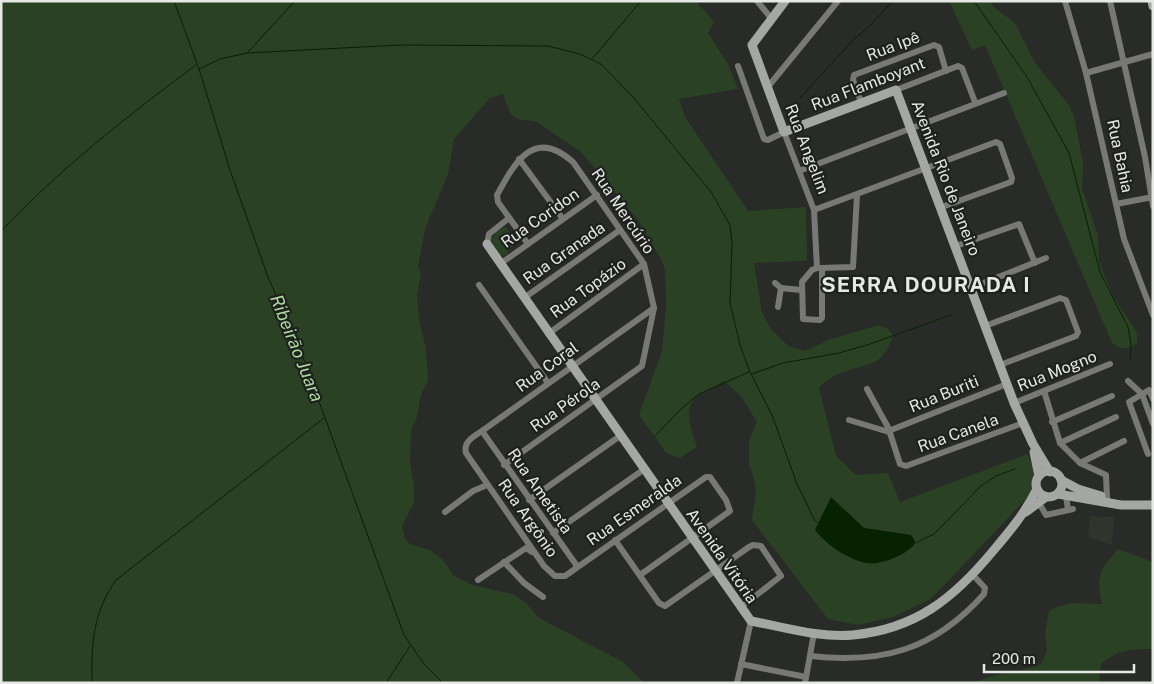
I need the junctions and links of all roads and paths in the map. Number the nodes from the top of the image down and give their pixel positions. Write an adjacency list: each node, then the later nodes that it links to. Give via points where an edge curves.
1 (757, 1): 8 (street)
2 (786, 1): 8 (street)
3 (838, 1): 14 (street)
4 (1065, 1): 13 (street, Rua Bahia)
5 (1110, 1): 10 (street)
6 (1152, 1): 7 (street)
7 (1153, 6)
8 (772, 18): 14 (street, Rua Angelim, via 752,45)
9 (1153, 54): 10 (street)
10 (1124, 62): 13 (street); 26 (street)
11 (738, 66): 20 (street, via 764,139)
12 (946, 71): 15 (street, Rua Flamboyant); 17 (street, Rua Ipê, via 939,47 934,45 854,75); 18 (street, Rua Flamboyant, via 958,66 962,68)
13 (1086, 73): 27 (street, Rua Bahia)
14 (767, 88): 20 (street, Rua Angelim)
15 (896, 90): 17 (street, Rua Flamboyant); 19 (street, Avenida Rio de Janeiro)
16 (1004, 93): 18 (street)
17 (861, 102): 20 (street, Rua Flamboyant)
18 (975, 102): 19 (street, via 973,106)
19 (912, 128): 22 (street, Avenida Rio de Janeiro); 23 (street)
20 (784, 132): 23 (street, Rua Angelim)
21 (519, 158): 24 (street, Rua Mercúrio, via 540,146 561,153 573,162); 31 (street, via 497,198); 32 (street)
22 (927, 168): 25 (street); 29 (street, Avenida Rio de Janeiro); 29 (street, via 996,142 1000,144 1011,182)
23 (799, 171): 30 (street, Rua Angelim)
24 (597, 195): 32 (street, Rua Coridon); 33 (street, Rua Mercúrio)
25 (856, 195): 30 (street); 41 (street, via 852,268)
26 (1152, 197): 27 (street); 28 (street)
27 (1116, 204): 50 (street, Rua Bahia, via 1124,240)
28 (1153, 206)
29 (942, 207): 36 (street, Avenida Rio de Janeiro)
30 (814, 210): 41 (street, Rua Angelim)
31 (509, 218): 34 (street, via 489,234); 35 (street)
32 (563, 219): 35 (street, Rua Coridon)
33 (620, 230): 40 (street, Rua Mercúrio); 47 (street, Rua Granada)
34 (486, 244): 39 (street, Avenida Vitória)
35 (528, 244): 39 (street, Rua Coridon)
36 (956, 246): 38 (street, via 1019,224); 45 (street, Avenida Rio de Janeiro)
37 (1046, 258): 38 (street)
38 (1035, 263): 45 (street)
39 (500, 264): 47 (street, Avenida Vitória)
40 (644, 264): 49 (street, Rua Mercúrio); 52 (street, Rua Topázio)
41 (820, 268): 46 (street, via 812,270 802,282); 46 (street, Rua Angelim, via 820,320 801,318)
42 (775, 283): 44 (street)
43 (479, 285): 58 (street)
44 (781, 288): 46 (street); 48 (street)
45 (971, 288): 51 (street, Avenida Rio de Janeiro)
46 (801, 290)
47 (524, 298): 52 (street, Avenida Vitória)
48 (778, 307)
49 (654, 308): 55 (street, Rua Mercúrio); 56 (street, Rua Coral)
50 (1153, 313)
51 (986, 326): 54 (street, Avenida Rio de Janeiro); 54 (street, via 1063,298 1066,300 1077,335)
52 (548, 334): 56 (street, Avenida Vitória)
53 (1110, 364): 61 (street, Rua Mogno)
54 (1000, 365): 59 (street, Avenida Rio de Janeiro)
55 (642, 366): 65 (street, Rua Pérola)
56 (572, 367): 58 (street, Rua Coral); 65 (street, Avenida Vitória)
57 (1128, 381): 62 (street)
58 (548, 383): 72 (street, Rua Coral)
59 (1007, 384): 66 (street, Avenida Rio de Janeiro); 73 (street, Rua Buriti)
60 (867, 388): 73 (street)
61 (1044, 391): 66 (street, Rua Mogno); 69 (street)
62 (1142, 394): 64 (street, via 1149,390); 71 (street); 79 (street, via 1129,402)
63 (1112, 396): 69 (street)
64 (1153, 399)
65 (596, 401): 74 (street, Avenida Vitória); 81 (street, Rua Pérola)
66 (1014, 403): 70 (street, Avenida Rio de Janeiro)
67 (1116, 417): 76 (street)
68 (849, 420): 73 (street)
69 (1052, 422): 76 (street)
70 (1023, 423): 73 (street, Rua Canela, via 903,467); 77 (street, Avenida Rio de Janeiro)
71 (1153, 424)
72 (482, 431): 78 (street, Rua Coral, via 466,443); 81 (street, Rua Ametista)
73 (890, 431)
74 (620, 436): 82 (street, Avenida Vitória); 90 (street)
75 (1124, 441): 80 (street)
76 (1060, 443): 80 (street)
77 (1033, 444): 83 (street, Avenida Rio de Janeiro); 84 (street, Avenida Rio de Janeiro)
78 (466, 453): 86 (street, Rua Argônio)
79 (1148, 454)
80 (1080, 462): 89 (street, via 1106,475)
81 (504, 465): 90 (street, Rua Ametista)
82 (643, 470): 92 (street, Avenida Vitória); 96 (street)
83 (1050, 472): 84 (street); 85 (street)
84 (1040, 476): 87 (street, via 1036,482)
85 (1061, 480): 88 (street); 89 (street)
86 (487, 485): 94 (street, via 473,491); 100 (street, Rua Argônio)
87 (1037, 489): 91 (street); 95 (street, Avenida Vitória)
88 (1062, 495): 91 (street); 91 (street, via 1070,509 1046,515); 93 (street, via 1121,505)
89 (1107, 498): 93 (street)
90 (529, 500): 96 (street, Rua Ametista)
91 (1042, 500): 95 (street, Avenida Vitória)
92 (668, 504): 97 (street, Avenida Vitória); 97 (street, Rua Esmeralda, via 706,477 712,479 730,511); 98 (street, Rua Esmeralda)
93 (1149, 504)
94 (445, 512)
95 (1024, 514): 104 (street, Avenida Vitória)
96 (553, 533): 101 (street, Rua Ametista)
97 (691, 538): 102 (street, Avenida Vitória); 103 (street)
98 (615, 540): 101 (street, Rua Esmeralda); 103 (street)
99 (504, 562): 100 (street, via 527,548); 105 (street); 106 (street)
100 (544, 566): 101 (street, Rua Argônio, via 555,576 565,576)
101 (577, 566)
102 (715, 572): 103 (street, via 665,606); 107 (street, Avenida Vitória); 107 (street, via 753,545 765,550 781,574 779,579)
103 (640, 575)
104 (973, 575): 109 (street, Avenida Vitória, via 942,603 890,628 851,635); 110 (street, via 985,588 984,594 956,621 913,646 874,658)
105 (478, 580)
106 (543, 597)
107 (740, 608): 108 (street, Avenida Vitória)
108 (751, 621): 109 (street, Avenida Vitória); 111 (street)
109 (814, 633): 110 (street)
110 (810, 656): 112 (street)
111 (741, 664): 112 (street); 113 (street)
112 (806, 680)
113 (737, 683)

